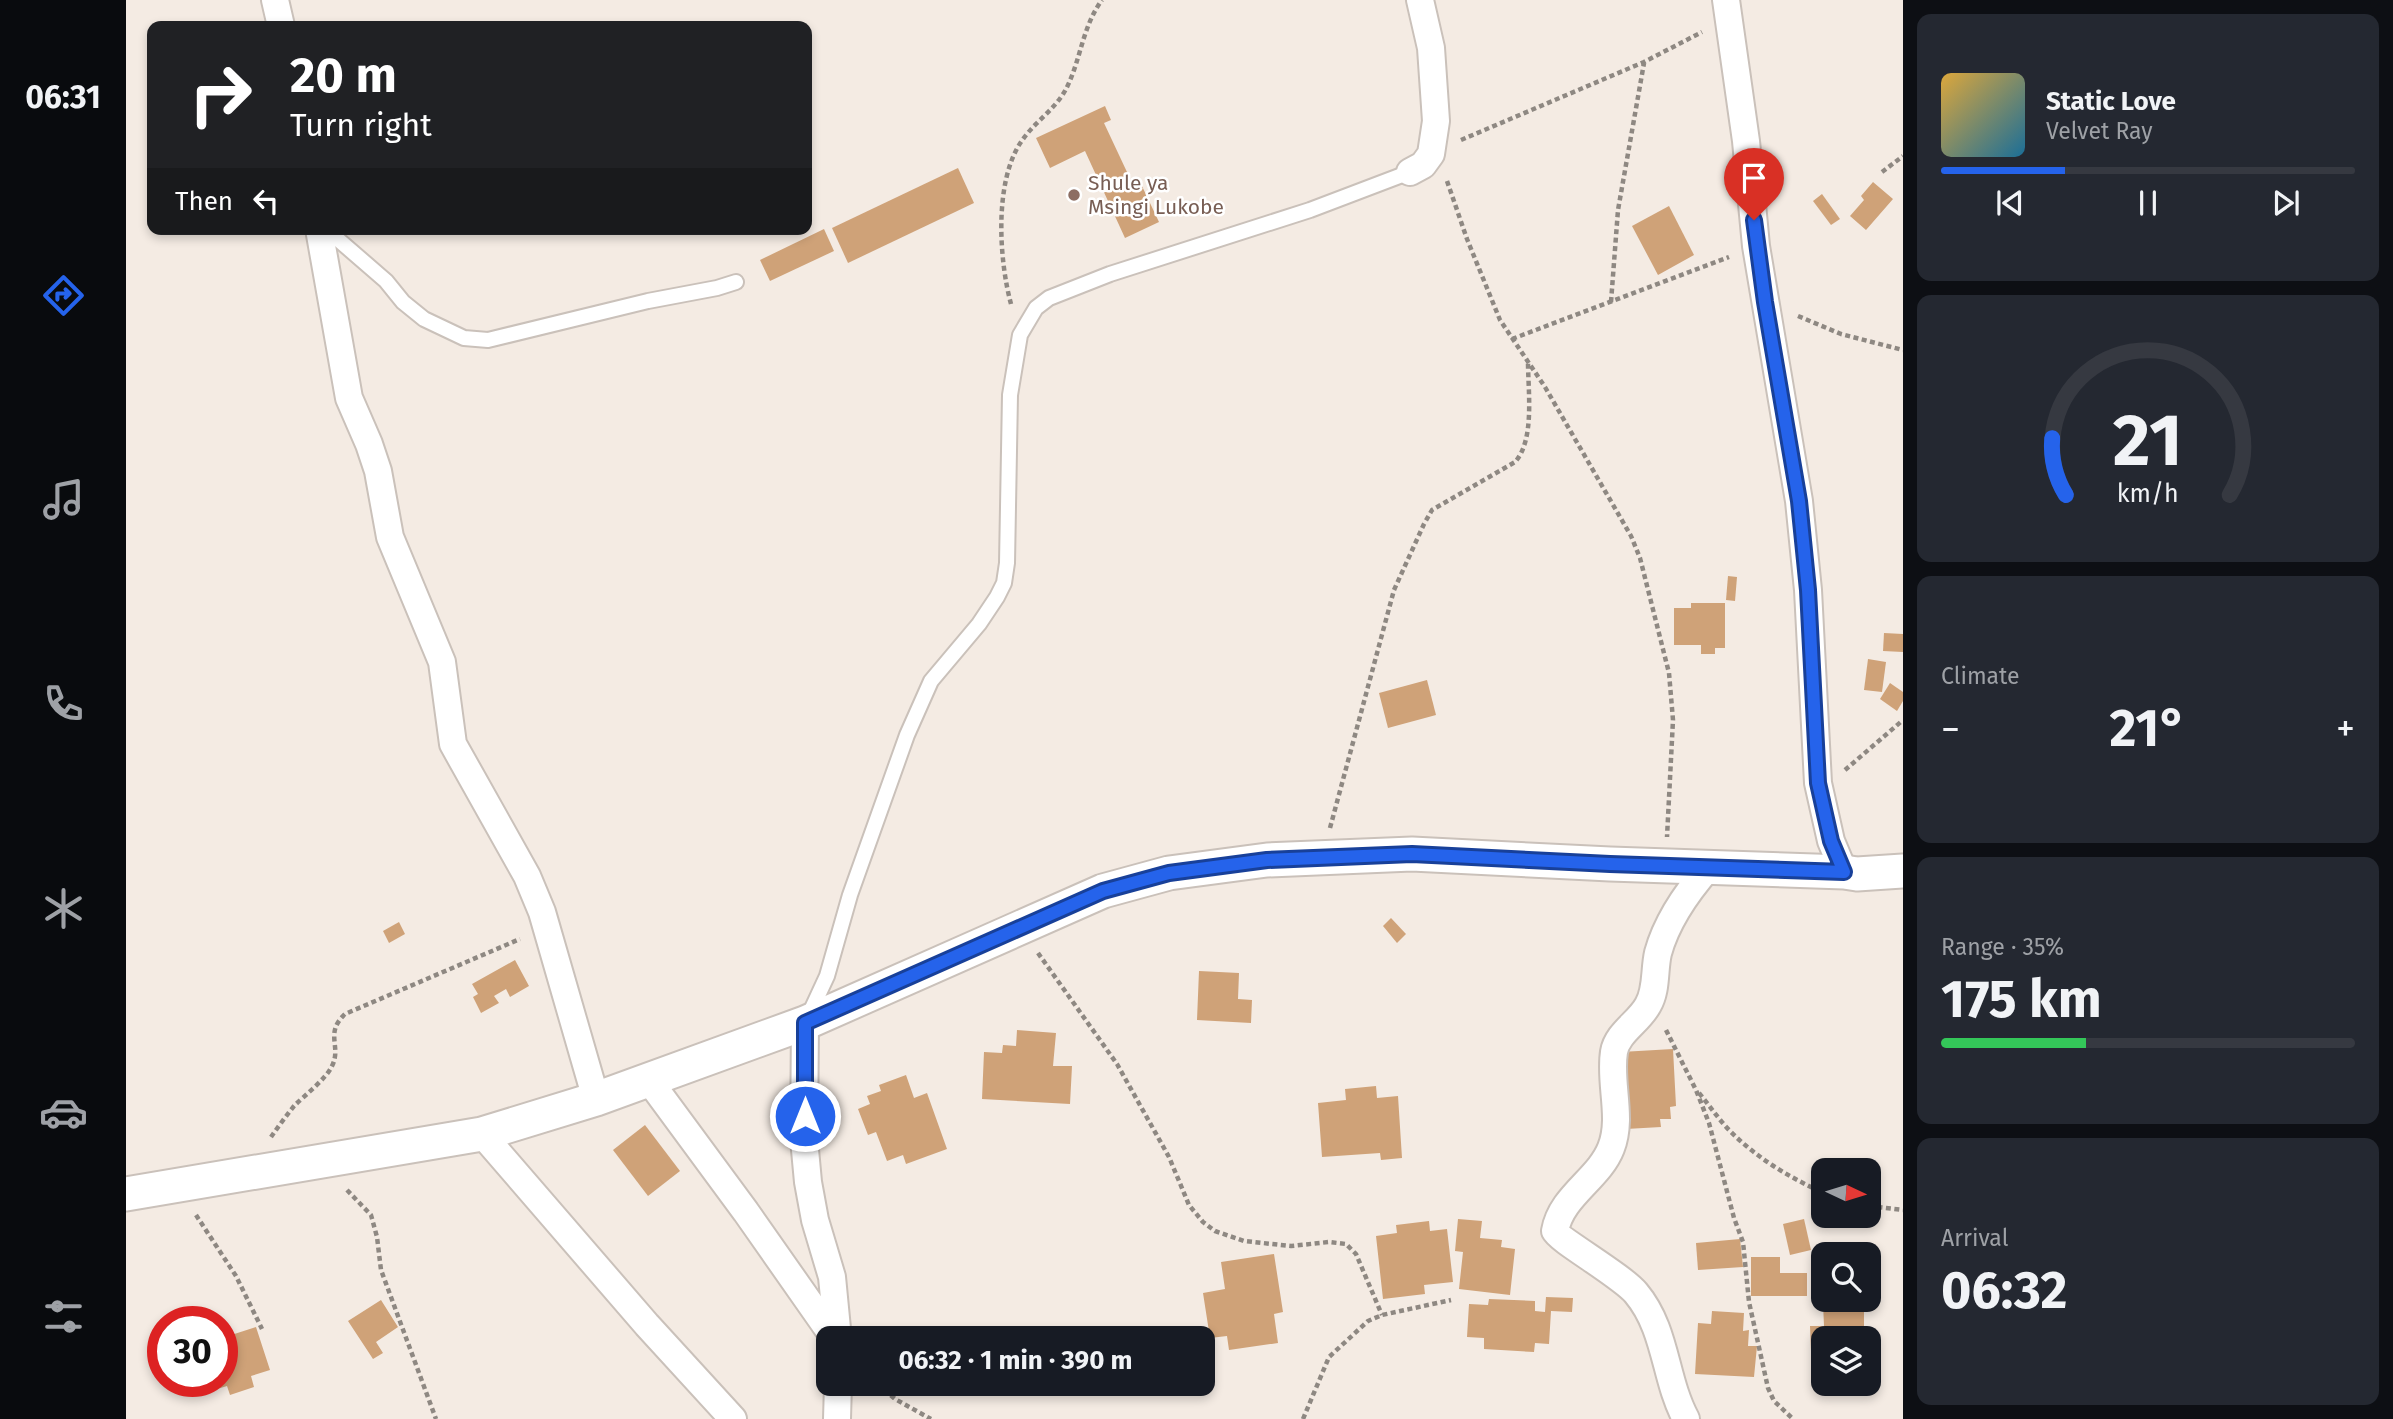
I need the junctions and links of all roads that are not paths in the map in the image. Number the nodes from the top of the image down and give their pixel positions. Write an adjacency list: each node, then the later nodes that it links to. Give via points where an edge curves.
1 (275, 0): 4 (street)
2 (1420, 0): 5 (street, via 1431,48 1437,151)
3 (1727, 9): 11 (street, via 1756,246 1799,501 1819,788 1831,841)
4 (280, 21)
5 (1410, 172): 12 (lane, via 1310,210 1110,274 1049,298 1037,308 1020,335 1010,395 1004,583 979,624 931,681 850,895 827,976)
6 (320, 235): 14 (street, via 346,385 378,471 390,537 442,662 453,744 522,865 547,928)
7 (333, 235): 8 (lane, via 386,281 402,302 425,319 473,340)
8 (736, 282)
9 (1709, 867): 11 (street); 12 (street, via 1412,854 1267,860 1169,873 1103,891); 22 (street, via 1688,892 1664,935 1646,1009 1615,1047 1611,1148 1563,1211 1555,1231 1560,1239 1619,1277 1645,1304)
10 (1903, 871): 11 (street)
11 (1844, 872)
12 (805, 1023): 13 (street); 18 (street, via 808,1182 832,1277)
13 (648, 1079): 14 (street); 17 (street)
14 (596, 1099): 15 (street)
15 (482, 1134): 16 (street); 20 (street)
16 (126, 1194)
17 (827, 1326)
18 (835, 1326)
19 (838, 1396): 21 (street)
20 (733, 1419)
21 (837, 1419)
22 (1686, 1419)

